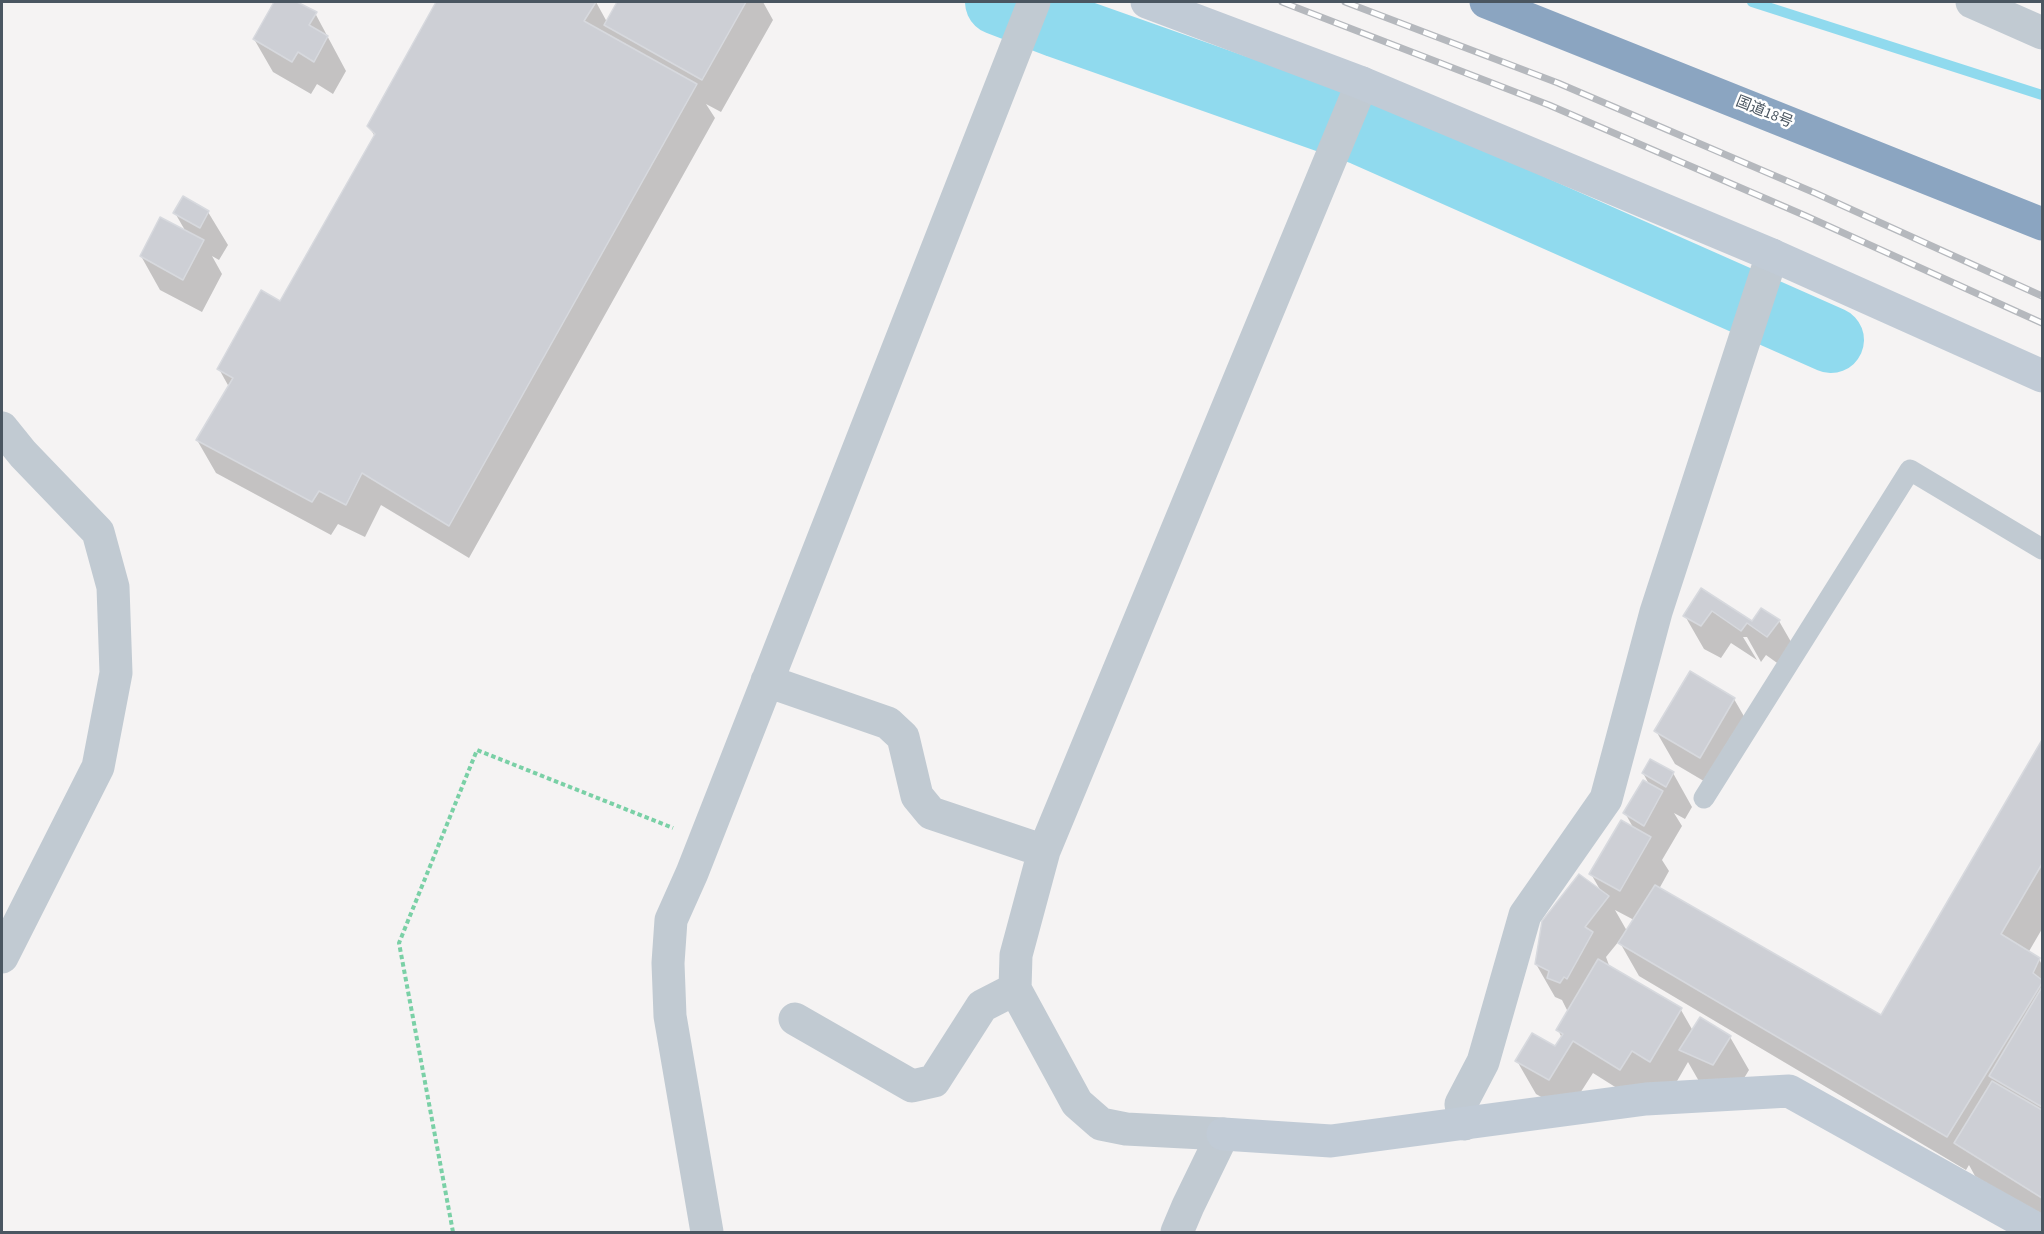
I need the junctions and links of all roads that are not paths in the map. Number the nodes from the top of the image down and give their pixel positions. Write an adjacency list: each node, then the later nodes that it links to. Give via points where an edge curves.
1 (1034, 2): 12 (street)
2 (1147, 2): 6 (street)
3 (1486, 2): 7 (highway, 国道18号)
4 (1972, 2): 5 (street)
5 (2043, 33)
6 (1362, 83): 8 (street); 14 (street)
7 (2043, 225)
8 (1772, 255): 9 (street); 18 (street, via 1656,612 1606,799 1525,915 1483,1062 1461,1104)
9 (2043, 376)
10 (2, 428): 15 (street, via 98,532 113,587 116,673 98,767)
11 (2043, 549): 13 (lane, via 1910,470)
12 (767, 681): 14 (street, via 888,723 903,737 917,796 931,813); 21 (street, via 671,920 670,1016)
13 (1704, 798)
14 (1044, 851): 16 (street, via 1016,955)
15 (2, 957)
16 (1014, 989): 17 (street, via 982,1006 934,1081 912,1086); 19 (street, via 1077,1104 1101,1124)
17 (795, 1019)
18 (1464, 1124): 19 (street, via 1331,1141); 20 (street, via 1646,1099 1789,1091)
19 (1223, 1134): 22 (street)
20 (2023, 1227)
21 (707, 1233)
22 (1177, 1233)

